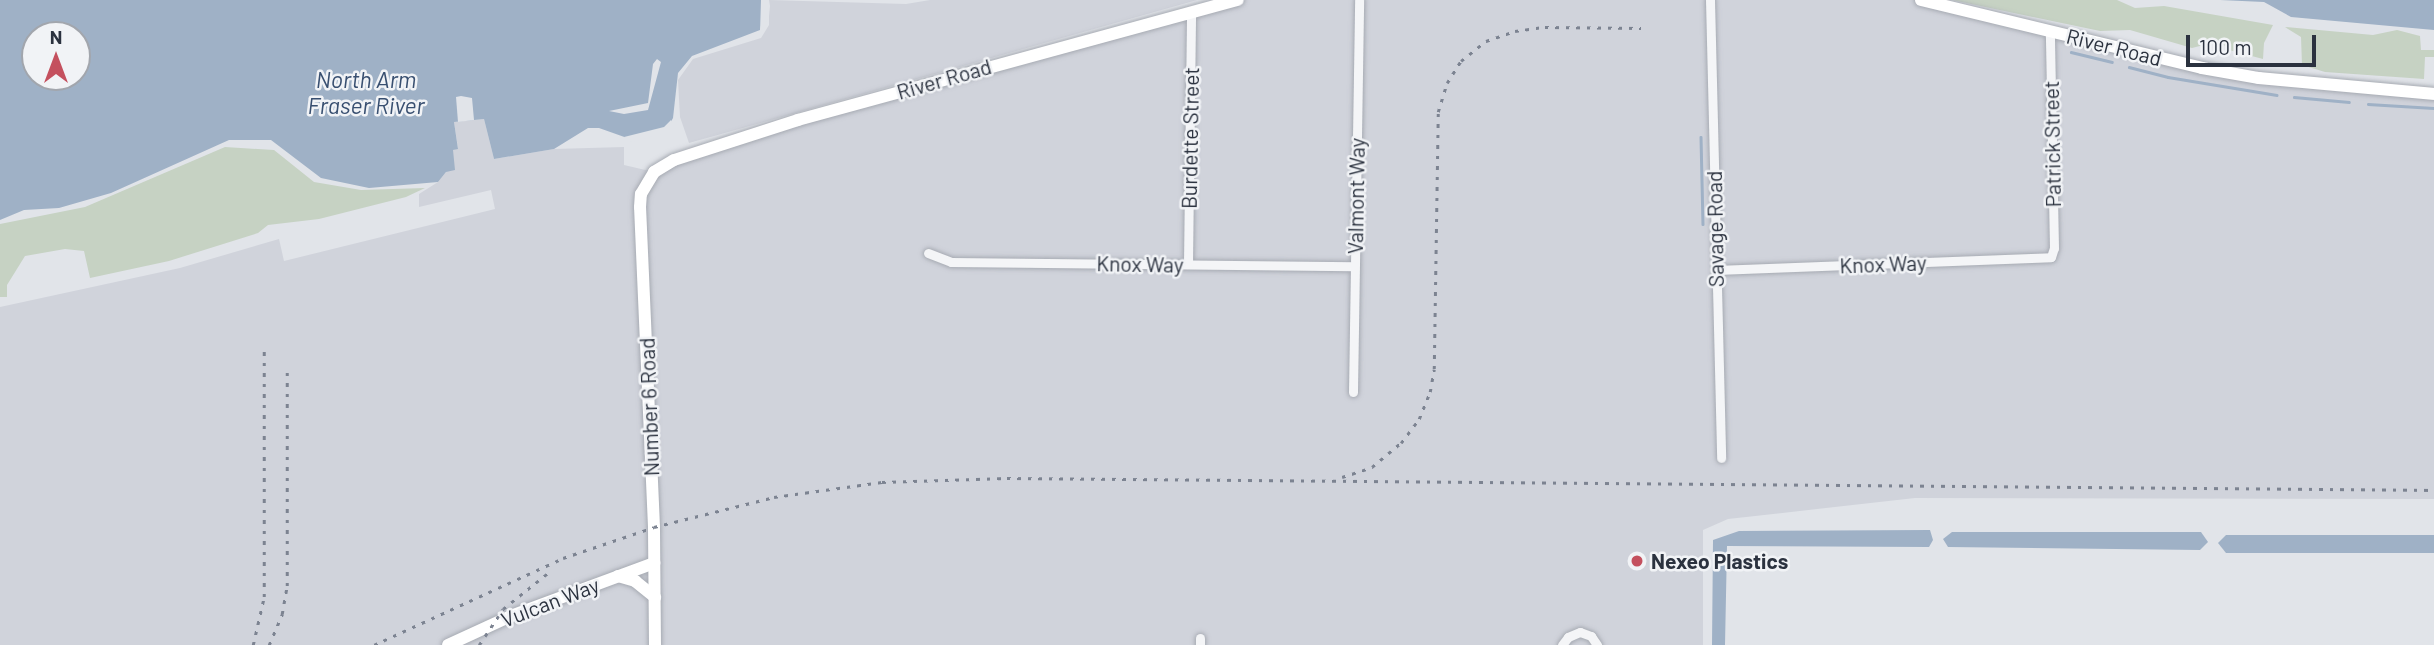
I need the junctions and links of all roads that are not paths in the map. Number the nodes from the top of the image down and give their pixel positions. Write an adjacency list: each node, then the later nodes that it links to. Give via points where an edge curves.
1 (1238, 0): 5 (street, River Road)
2 (1359, 0): 12 (street, Valmont Way)
3 (1710, 0): 13 (street, Savage Road)
4 (1921, 0): 6 (street, River Road)
5 (1191, 11): 8 (street, River Road, via 798,120 674,160); 11 (street, Burdette Street)
6 (2050, 31): 7 (street, River Road, via 2259,78); 10 (street, Patrick Street, via 2054,248)
7 (2434, 94)
8 (653, 172): 16 (street, Number 6 Road, via 641,194 640,207)
9 (928, 253): 11 (street, Knox Way, via 951,262)
10 (2050, 257): 13 (street, Knox Way)
11 (1188, 264): 12 (street, Knox Way)
12 (1354, 266): 14 (street, Valmont Way)
13 (1716, 270): 15 (street, Savage Road)
14 (1353, 392)
15 (1721, 458)
16 (654, 563): 17 (street, Vulcan Way); 18 (street, Number 6 Road)
17 (618, 576): 18 (street, via 635,581); 19 (street, Vulcan Way)
18 (655, 597): 20 (street, Number 6 Road)
19 (448, 645)
20 (655, 645)
21 (1562, 645): 22 (street, via 1580,632 1591,636)
22 (1597, 645)

